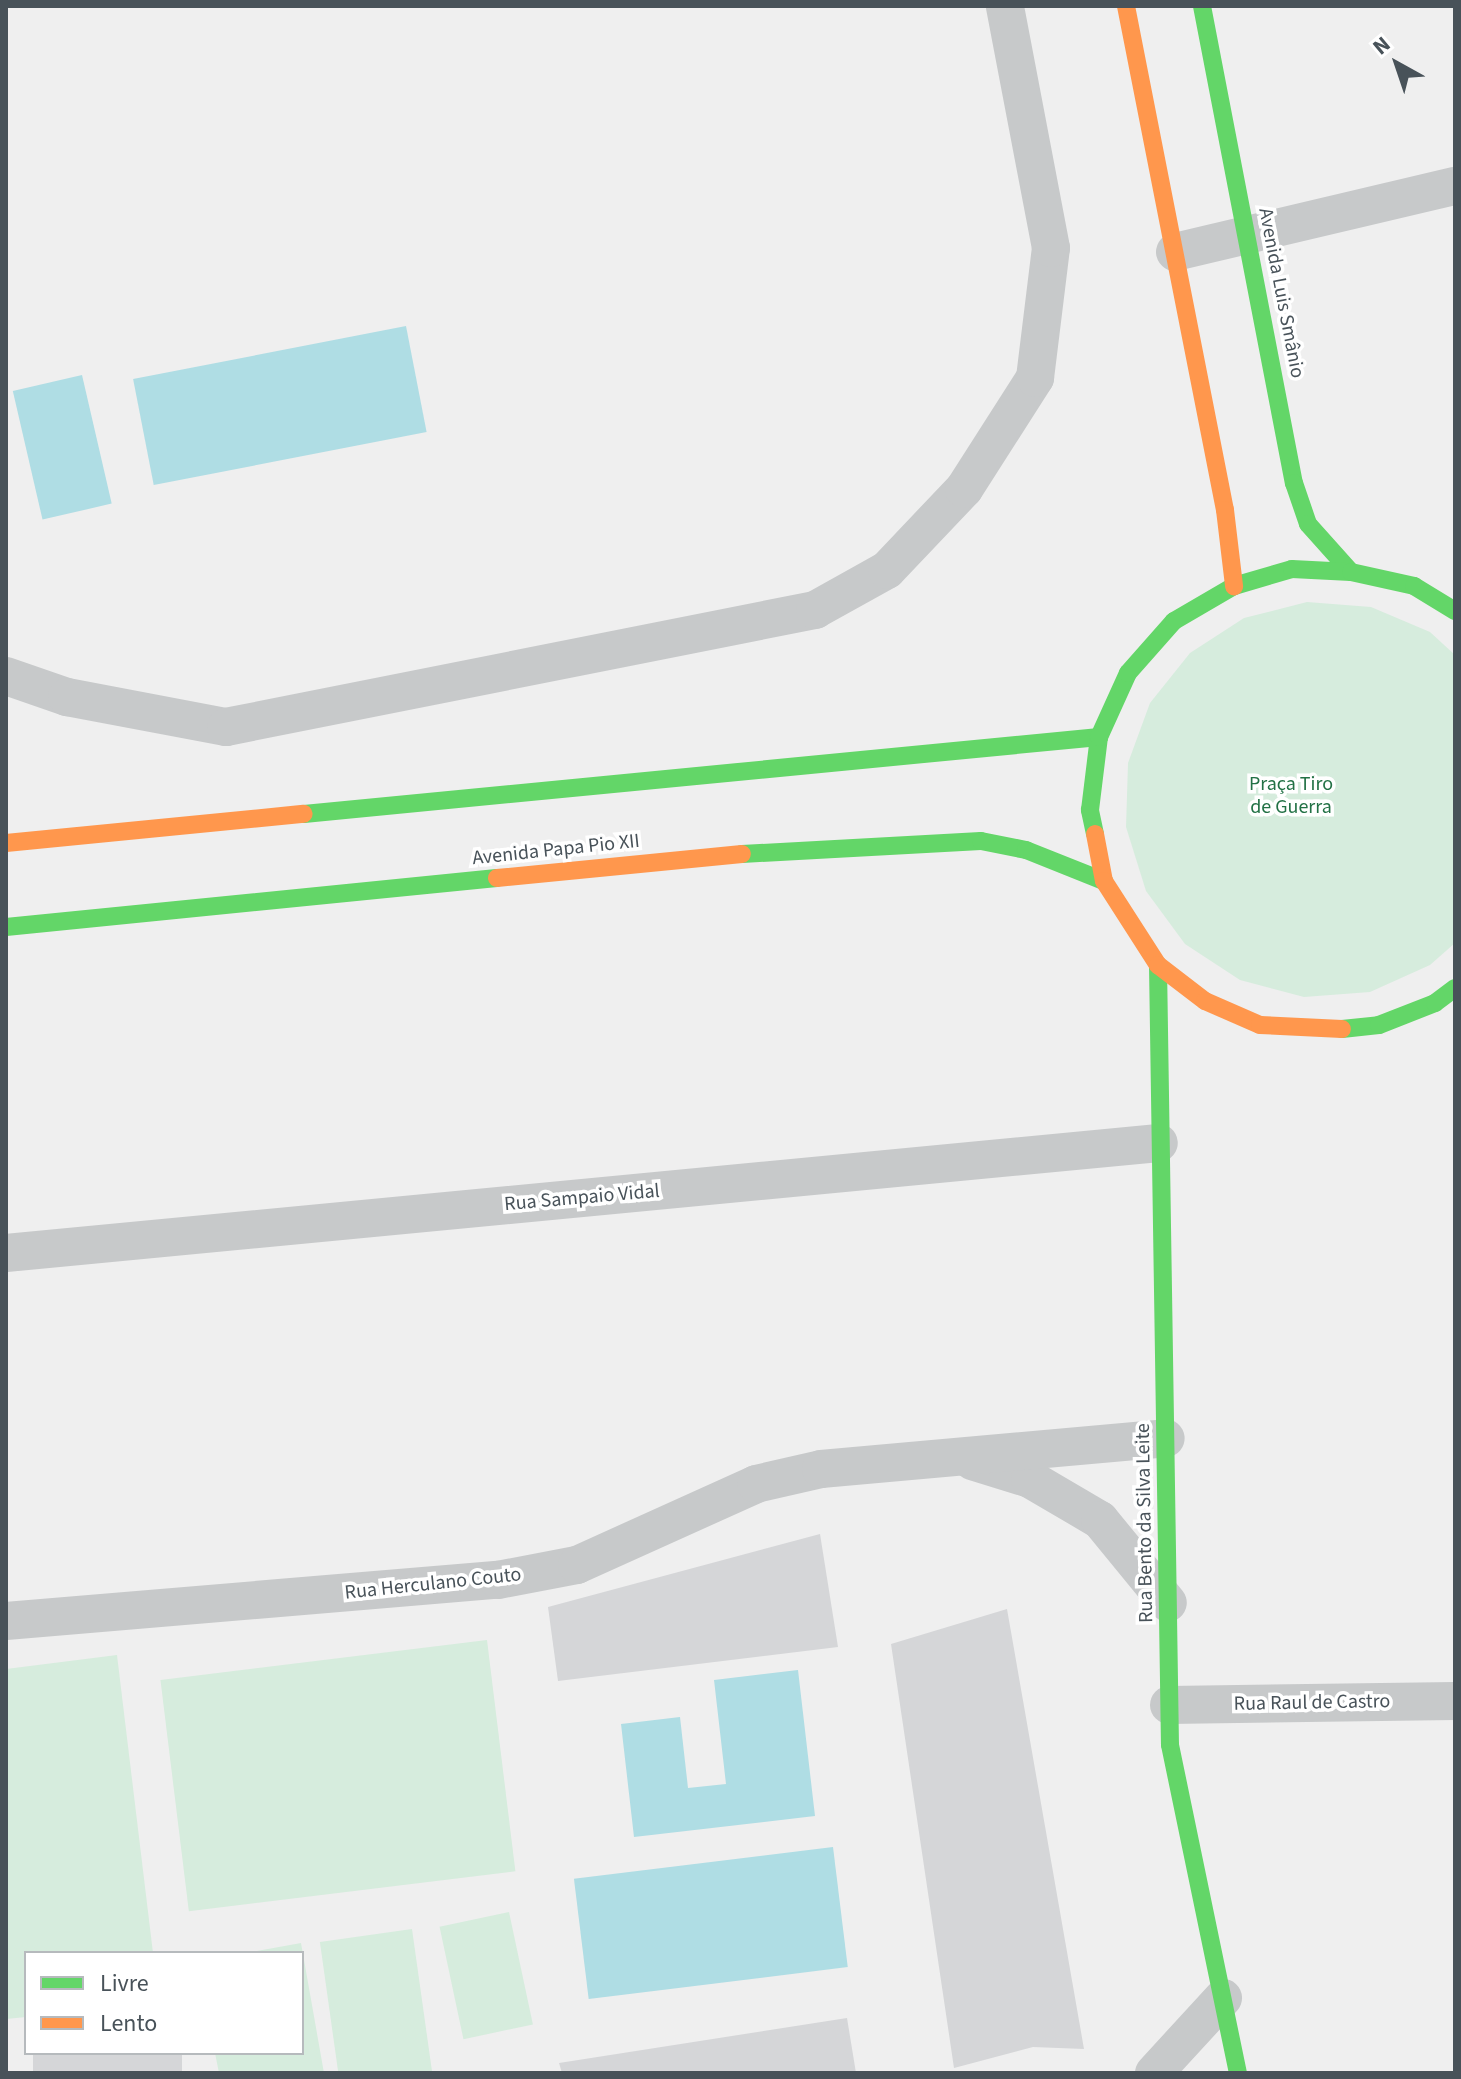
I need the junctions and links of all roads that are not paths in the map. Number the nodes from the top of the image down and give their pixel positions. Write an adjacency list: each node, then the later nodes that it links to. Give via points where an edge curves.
1 (1005, 6): 10 (street, via 1051,248 1035,378 964,489 887,570 815,610 226,727 67,697)
2 (1126, 6): 6 (main road)
3 (1202, 6): 5 (main road, Avenida Luis Smânio)
4 (1455, 186): 5 (street)
5 (1249, 238): 6 (street); 7 (main road, Avenida Luis Smânio, via 1294,483 1308,524)
6 (1175, 252): 8 (main road, via 1225,510)
7 (1351, 572): 8 (main road, via 1292,569); 9 (main road, via 1414,586)
8 (1234, 586): 11 (main road, via 1174,621 1137,663)
9 (1455, 611)
10 (6, 676)
11 (1099, 737): 12 (main road); 13 (main road, via 1090,810)
12 (6, 843)
13 (1104, 881): 14 (main road, Avenida Papa Pio XII, via 1026,850 981,841 744,854); 15 (main road)
14 (6, 927)
15 (1158, 965): 16 (main road, via 1205,1001 1260,1025 1320,1032 1379,1025 1435,1003); 17 (main road, Rua Bento da Silva Leite)
16 (1455, 988)
17 (1159, 1143): 18 (street, Rua Sampaio Vidal); 19 (main road, Rua Bento da Silva Leite)
18 (6, 1253)
19 (1166, 1438): 20 (street, Rua Herculano Couto); 21 (main road, Rua Bento da Silva Leite)
20 (937, 1456): 21 (street, Rua Herculano Couto, via 985,1463 1030,1479 1100,1520); 22 (street, Rua Herculano Couto, via 821,1469 756,1484 577,1565 498,1580)
21 (1168, 1603): 24 (main road, Rua Bento da Silva Leite)
22 (6, 1621)
23 (1455, 1701): 24 (street, Rua Raul de Castro)
24 (1169, 1705): 25 (main road, Rua Bento da Silva Leite, via 1170,1745)
25 (1223, 1998): 26 (street); 27 (main road, Rua Bento da Silva Leite)
26 (1154, 2073)
27 (1238, 2073)

